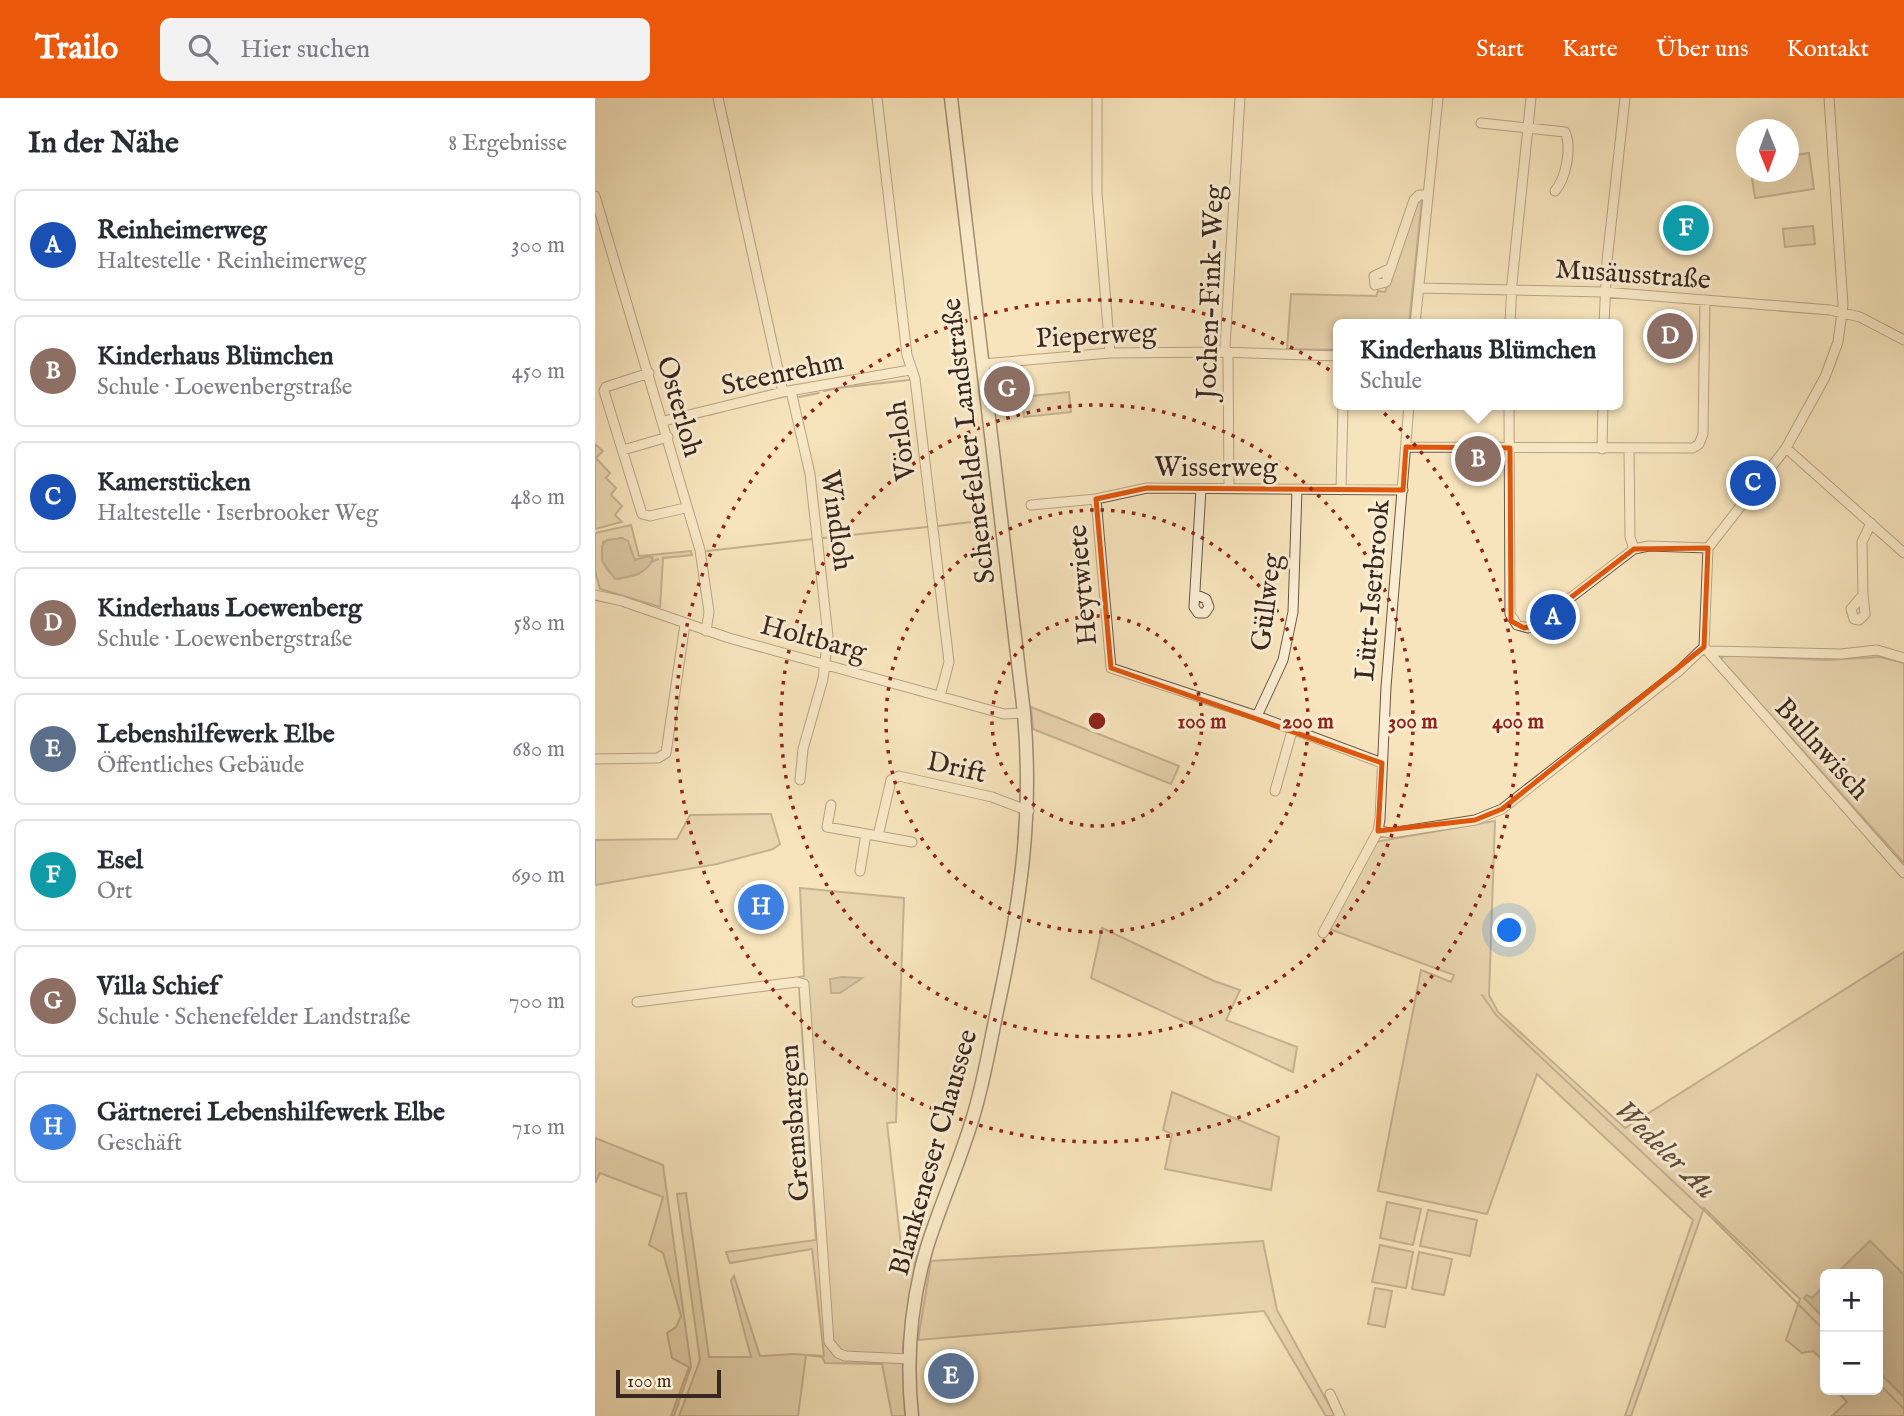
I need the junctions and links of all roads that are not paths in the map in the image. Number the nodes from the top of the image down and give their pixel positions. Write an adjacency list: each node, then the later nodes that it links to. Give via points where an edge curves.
1 (718, 98): 31 (street, Windloh)
2 (877, 98): 29 (street, Vörloh)
3 (951, 98): 28 (main road, Schenefelder Landstraße)
4 (1097, 98): 26 (street, via 1097,192)
5 (1240, 98): 25 (street, Jochen-Fink-Weg)
6 (1438, 98): 13 (street)
7 (1531, 98): 11 (street)
8 (1625, 98): 18 (street)
9 (1829, 98): 20 (street)
10 (1481, 123): 11 (street)
11 (1528, 127): 12 (street, via 1567,134 1564,178); 17 (street)
12 (1555, 191)
13 (1428, 195): 15 (street, via 1415,200); 16 (street)
14 (595, 196): 30 (street, Osterloh)
15 (1391, 268)
16 (1419, 288): 17 (street, Musäusstraße); 21 (street)
17 (1511, 289): 18 (street, Musäusstraße); 22 (street)
18 (1604, 292): 19 (street, Musäusstraße); 23 (street)
19 (1705, 300): 20 (street, Musäusstraße); 42 (street, via 1701,441 1688,449)
20 (1843, 312): 24 (street, Musäusstraße); 39 (street, via 1830,367)
21 (1416, 319)
22 (1510, 319)
23 (1604, 319)
24 (1904, 340)
25 (1227, 352): 26 (street, Pieperweg); 27 (street, Pieperweg); 44 (street, Jochen-Fink-Weg)
26 (1111, 353): 28 (street, Pieperweg)
27 (1333, 356)
28 (982, 364): 65 (main road, Schenefelder Landstraße)
29 (910, 370): 31 (street, Steenrehm); 64 (street, Vörloh, via 915,379 949,662)
30 (649, 373): 36 (street, Osterloh); 43 (street, via 605,387)
31 (787, 391): 36 (street, Steenrehm); 63 (street, Windloh, via 810,474 828,631)
32 (1343, 410): 47 (street)
33 (1409, 410): 38 (street, Lütt-Iserbrook)
34 (1509, 410): 40 (street)
35 (1603, 410): 41 (street)
36 (664, 421): 37 (street, Osterloh)
37 (668, 437): 43 (street); 51 (street, Osterloh)
38 (1406, 447): 40 (street); 48 (street, Lütt-Iserbrook)
39 (1786, 448): 52 (street); 53 (street)
40 (1510, 449): 41 (street); 54 (street, via 1512,621 1520,627 1535,625)
41 (1602, 449): 42 (street)
42 (1629, 449): 54 (street)
43 (623, 450): 51 (street, via 643,516)
44 (1229, 488): 45 (street, Wisserweg); 46 (street, Wisserweg)
45 (1202, 489): 49 (street, Wisserweg, via 1147,488); 56 (street)
46 (1297, 489): 47 (street, Wisserweg); 66 (street, Güllweg, via 1293,612 1283,660)
47 (1341, 490): 48 (street, Wisserweg)
48 (1402, 490): 69 (street, Lütt-Iserbrook)
49 (1096, 499): 50 (street, Wisserweg); 66 (street, Heytwiete, via 1111,668)
50 (1031, 505)
51 (685, 508): 60 (street, Osterloh, via 701,556 709,612)
52 (1871, 523): 55 (street); 58 (street, via 1863,542)
53 (1708, 548): 54 (street, via 1649,546); 61 (street)
54 (1633, 550)
55 (1904, 553)
56 (1195, 594)
57 (595, 595): 59 (street, Holtbarg)
58 (1863, 595)
59 (685, 624): 60 (street, Holtbarg); 68 (street, via 666,753 657,758)
60 (706, 631): 63 (street, Holtbarg)
61 (1707, 649): 62 (street, via 1841,654 1877,650); 75 (street, via 1502,809 1475,820); 80 (street, Bullnwisch)
62 (1904, 658)
63 (825, 663): 64 (street, Holtbarg); 71 (street, Windloh)
64 (940, 696): 65 (street, Holtbarg, via 1004,714)
65 (1024, 713): 70 (main road, Schenefelder Landstraße)
66 (1257, 716): 67 (street)
67 (1292, 731): 69 (street); 72 (street)
68 (595, 759)
69 (1382, 763): 75 (street, Lütt-Iserbrook)
70 (1029, 778): 74 (main road, Blankeneser Chaussee)
71 (800, 780)
72 (1275, 791)
73 (831, 805): 76 (street, via 827,827)
74 (1028, 811): 77 (street, Drift, via 992,797 899,776 888,788); 83 (main road, Blankeneser Chaussee, via 1022,883 986,1064 970,1127 927,1249)
75 (1378, 831): 81 (street, Lütt-Iserbrook)
76 (866, 834): 77 (street); 79 (street)
77 (878, 836): 78 (street)
78 (912, 842)
79 (860, 872)
80 (1904, 873)
81 (1323, 933)
82 (637, 1002): 83 (street, Gremsbargen, via 804,984 829,1342 845,1356)
83 (910, 1359): 85 (main road, Blankeneser Chaussee)
84 (1330, 1394): 86 (street)
85 (912, 1416)
86 (1340, 1416)

